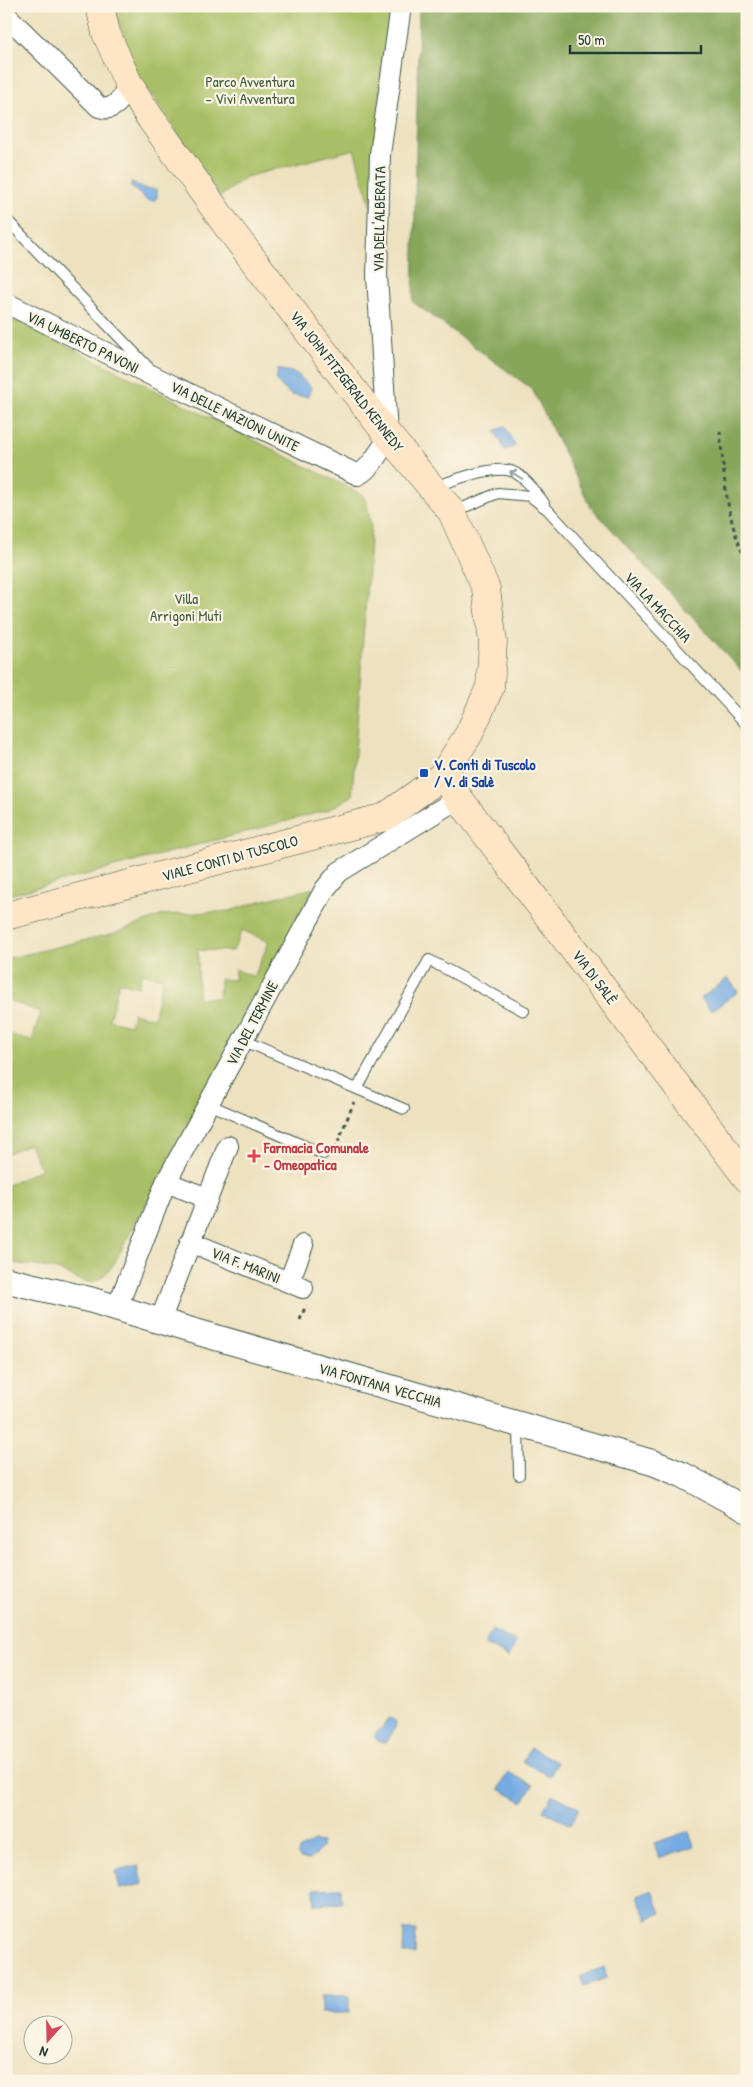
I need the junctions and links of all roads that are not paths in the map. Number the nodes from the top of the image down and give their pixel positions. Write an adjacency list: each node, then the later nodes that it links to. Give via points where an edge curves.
1 (100, 6): 4 (main road, VIA JOHN FITZGERALD KENNEDY, via 106,33)
2 (401, 6): 8 (street, VIA DELL'ALBERATA, via 380,154 377,276)
3 (6, 15): 4 (street, via 99,106 113,108)
4 (129, 85): 8 (main road, VIA JOHN FITZGERALD KENNEDY, via 228,227)
5 (6, 219): 7 (lane, VIA DELLE NAZIONI UNITE)
6 (6, 304): 7 (street, VIA UMBERTO PAVONI)
7 (161, 380): 8 (street, VIA DELLE NAZIONI UNITE, via 358,475 374,462)
8 (388, 436): 9 (main road, VIA JOHN FITZGERALD KENNEDY)
9 (432, 488): 10 (lane, VIA LA MACCHIA, one-way to 9, via 532,485 508,470 477,473); 11 (main road, VIA JOHN FITZGERALD KENNEDY)
10 (548, 510): 11 (lane, VIA LA MACCHIA, via 530,496 498,493); 12 (lane, VIA LA MACCHIA)
11 (452, 512): 13 (main road, VIA JOHN FITZGERALD KENNEDY, via 478,542 498,581 508,642 507,680 489,734)
12 (747, 725)
13 (450, 786): 14 (main road, VIALE CONTI DI TUSCOLO, via 417,805 385,817); 16 (street, VIA DEL TERMINE, via 339,872 316,902); 22 (main road, VIA DI SALÈ)
14 (6, 916)
15 (524, 1011): 17 (lane, via 429,960)
16 (242, 1040): 17 (lane); 18 (street, VIA DEL TERMINE)
17 (357, 1089): 19 (lane)
18 (208, 1104): 21 (lane); 23 (street, VIA DEL TERMINE)
19 (404, 1109)
20 (228, 1146): 24 (street)
21 (323, 1154)
22 (747, 1178)
23 (166, 1182): 24 (street); 28 (street, VIA DEL TERMINE)
24 (207, 1198): 25 (street)
25 (190, 1242): 26 (street, VIA F. MARINI, via 296,1285); 29 (street)
26 (304, 1245)
27 (6, 1280): 28 (street, VIA FONTANA VECCHIA)
28 (117, 1308): 29 (street, VIA FONTANA VECCHIA)
29 (160, 1321): 30 (street, VIA FONTANA VECCHIA)
30 (518, 1425): 31 (lane); 32 (street, VIA FONTANA VECCHIA, via 654,1463)
31 (519, 1476)
32 (747, 1510)

